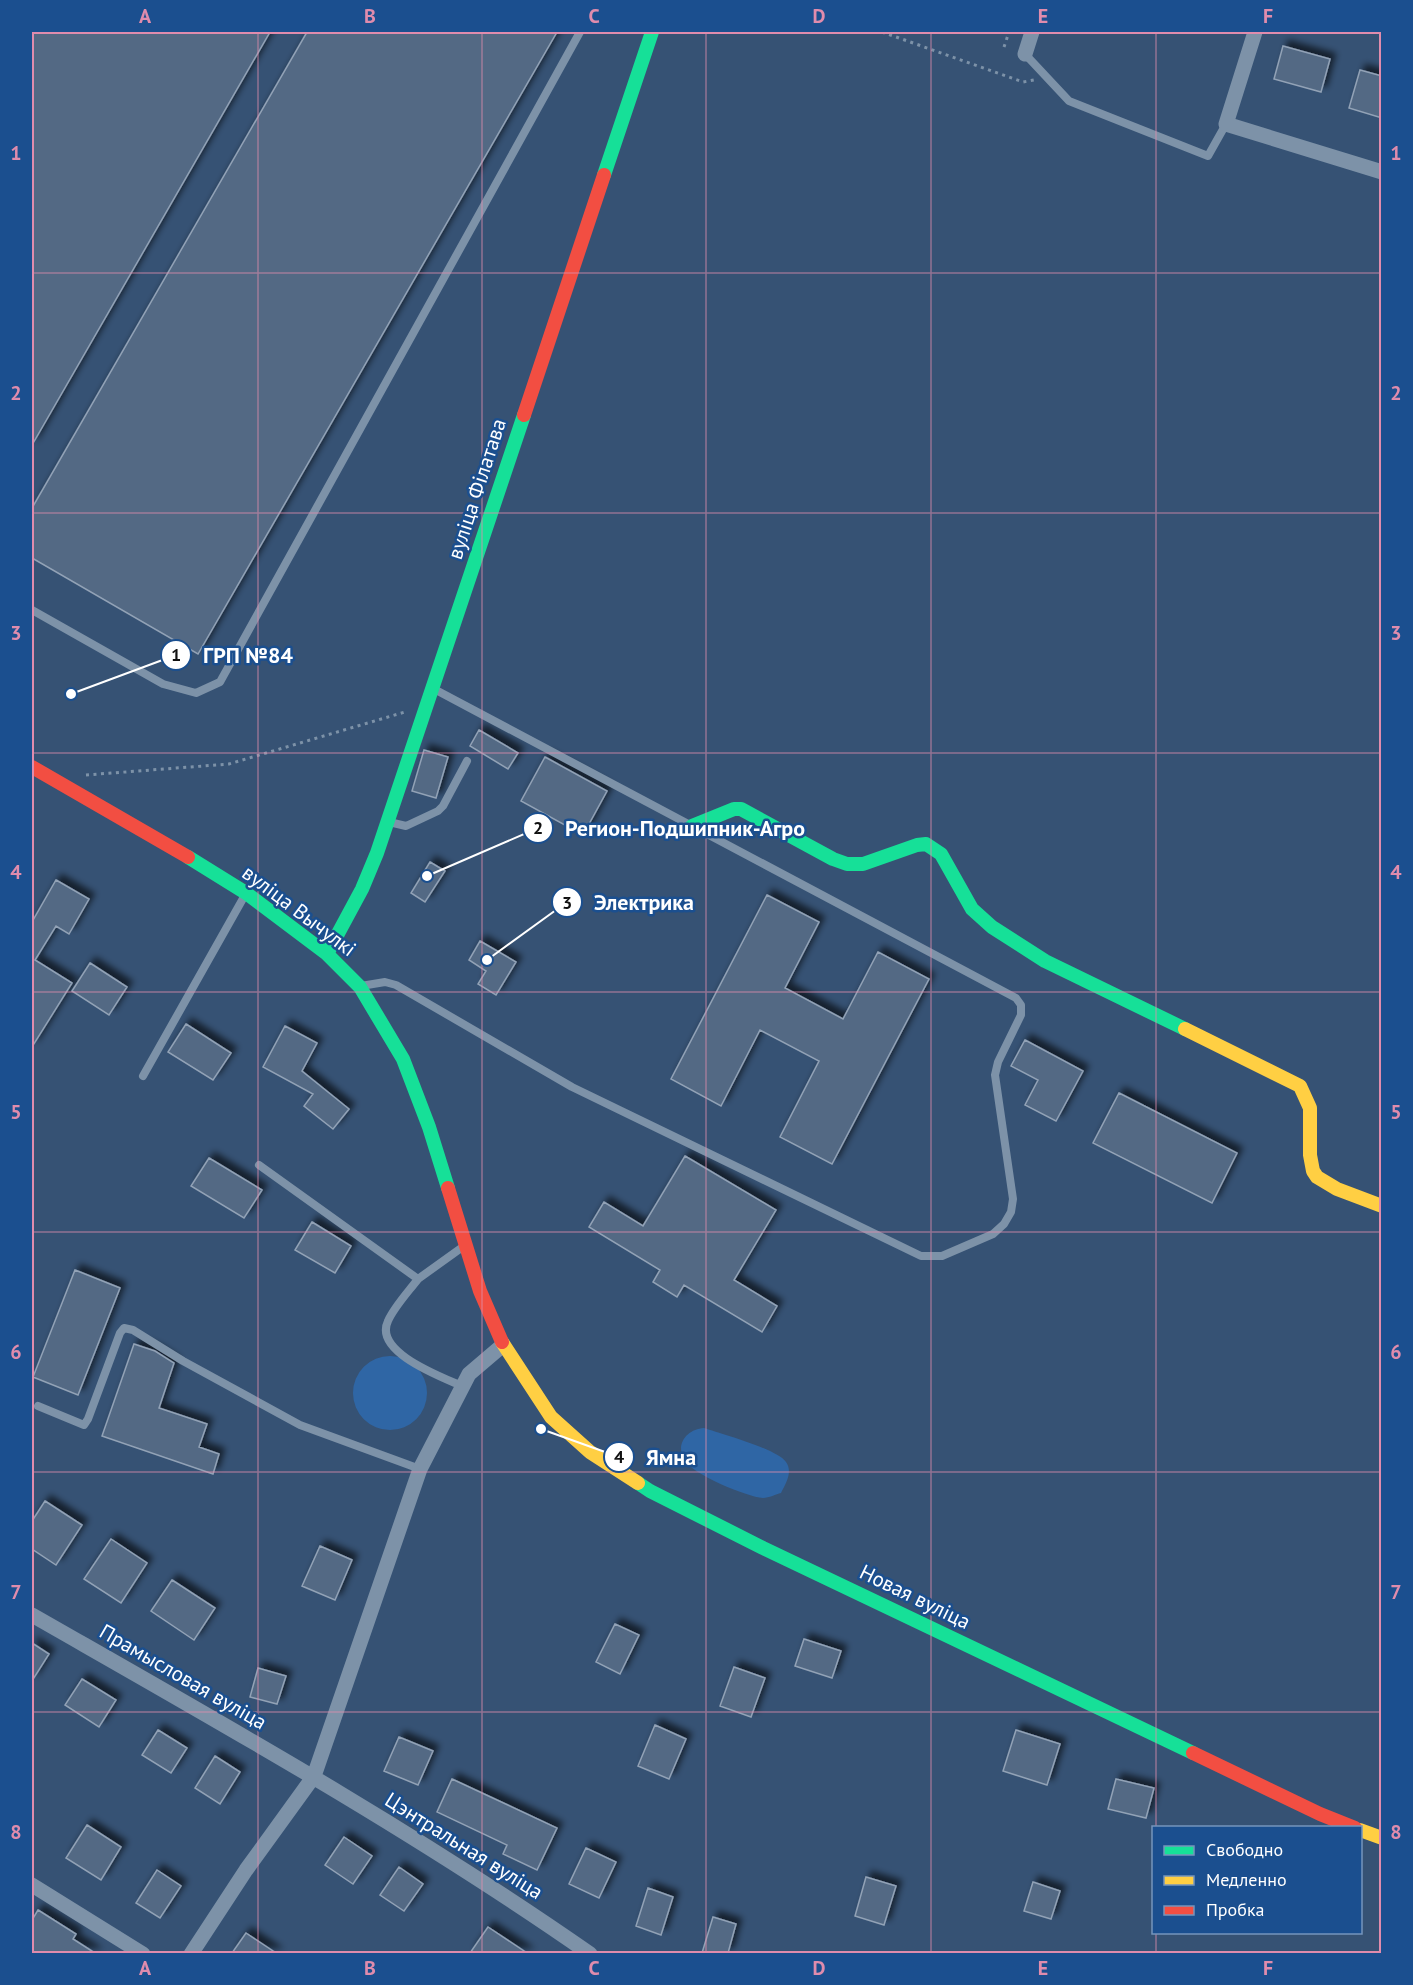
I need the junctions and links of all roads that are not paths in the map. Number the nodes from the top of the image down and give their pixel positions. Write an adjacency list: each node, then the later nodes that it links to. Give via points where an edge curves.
1 (580, 32): 8 (lane, via 219,682 196,693 163,684)
2 (652, 32): 9 (street, вуліца Філатава)
3 (1032, 32): 5 (street)
4 (1255, 32): 6 (street)
5 (1025, 54): 6 (lane, via 1069,101 1208,156)
6 (1226, 124): 7 (street)
7 (1382, 172)
8 (32, 610)
9 (433, 688): 12 (street, вуліца Філатава); 13 (lane)
10 (467, 761): 12 (lane, via 438,811 406,826)
11 (32, 767): 14 (street, вуліца Вычулкі, via 171,846)
12 (388, 822): 15 (street, вуліца Філатава, via 362,889)
13 (692, 826): 16 (lane, via 1016,998 1021,1015 998,1062 996,1075 1013,1199 1008,1218 993,1234 942,1256 921,1256 572,1087 396,985 385,982); 19 (street, via 741,809 847,864 863,864 918,845 934,848 948,864 972,909 992,927 1045,961 1300,1086 1311,1111 1311,1167 1317,1178)
14 (246, 894): 15 (street, вуліца Вычулкі); 17 (lane)
15 (327, 954): 16 (street, вуліца Вычулкі)
16 (360, 987): 20 (street, вуліца Вычулкі, via 403,1059 429,1127)
17 (143, 1076)
18 (259, 1165): 21 (lane)
19 (1382, 1206)
20 (465, 1245): 21 (lane); 22 (street, вуліца Вычулкі)
21 (418, 1279): 23 (lane, via 387,1321 386,1332 402,1355)
22 (503, 1345): 23 (street, via 469,1374); 28 (street, Новая вуліца, via 551,1417 590,1452 650,1491 1320,1814)
23 (462, 1386): 25 (street)
24 (38, 1406): 25 (lane, via 84,1425 124,1328 300,1425)
25 (420, 1469): 27 (street)
26 (32, 1615): 27 (street, Прамысловая вуліца)
27 (314, 1776): 33 (street); 34 (street, Цэнтральная вуліца)
28 (1352, 1826)
29 (1362, 1831): 30 (street)
30 (1382, 1838)
31 (32, 1885): 32 (street)
32 (143, 1953)
33 (191, 1953)
34 (590, 1953)

